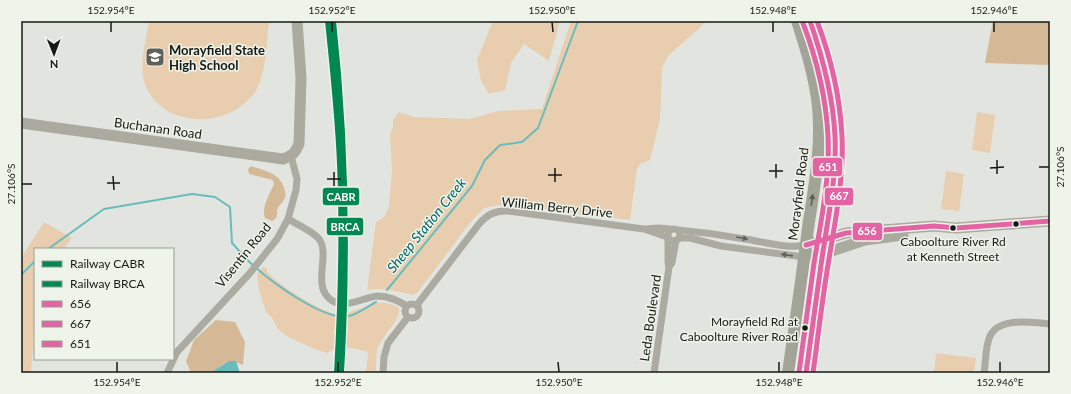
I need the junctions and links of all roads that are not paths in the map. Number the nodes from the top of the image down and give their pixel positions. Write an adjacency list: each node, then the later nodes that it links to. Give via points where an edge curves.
1 (297, 21): 5 (main road, via 300,78 299,144)
2 (797, 21): 14 (main road, Morayfield Road, one-way to 2, via 817,171 819,119 812,72)
3 (810, 21): 13 (main road, via 826,70 834,125 834,178)
4 (21, 124): 5 (main road, Buchanan Road, via 283,159)
5 (291, 156): 6 (street, Visentin Road, via 297,179)
6 (288, 219): 18 (street, via 320,240 322,285 331,300 345,304 380,296 396,300); 21 (street, Visentin Road, via 262,259)
7 (1050, 221): 8 (main road)
8 (956, 228): 13 (main road, via 934,226 864,231 846,233); 15 (main road, via 934,233 865,240)
9 (670, 229): 10 (street, William Berry Drive); 11 (street, via 674,228); 12 (street, via 667,232)
10 (644, 230): 12 (street, William Berry Drive); 17 (street, William Berry Drive, via 508,211 495,212 479,224)
11 (678, 236): 12 (street, via 672,241); 14 (street, one-way to 11, via 721,246); 14 (street, one-way to 14, via 727,236 797,247); 16 (street, Leda Boulevard)
12 (668, 238): 16 (street, Leda Boulevard)
13 (825, 240): 14 (main road); 15 (main road)
14 (805, 251): 15 (main road); 26 (main road, Morayfield Road)
15 (823, 254): 27 (main road)
16 (669, 267): 25 (street, Leda Boulevard)
17 (417, 305): 18 (street); 19 (street, via 420,311 418,316)
18 (406, 306): 19 (street, via 405,313)
19 (408, 317): 24 (street, via 388,343)
20 (1050, 324): 28 (street, via 1024,322 1004,324 995,329 988,342)
21 (174, 358)
22 (173, 360): 23 (street, Visentin Road)
23 (167, 373)
24 (383, 373)
25 (654, 373)
26 (788, 373)
27 (806, 373)
28 (984, 373)

